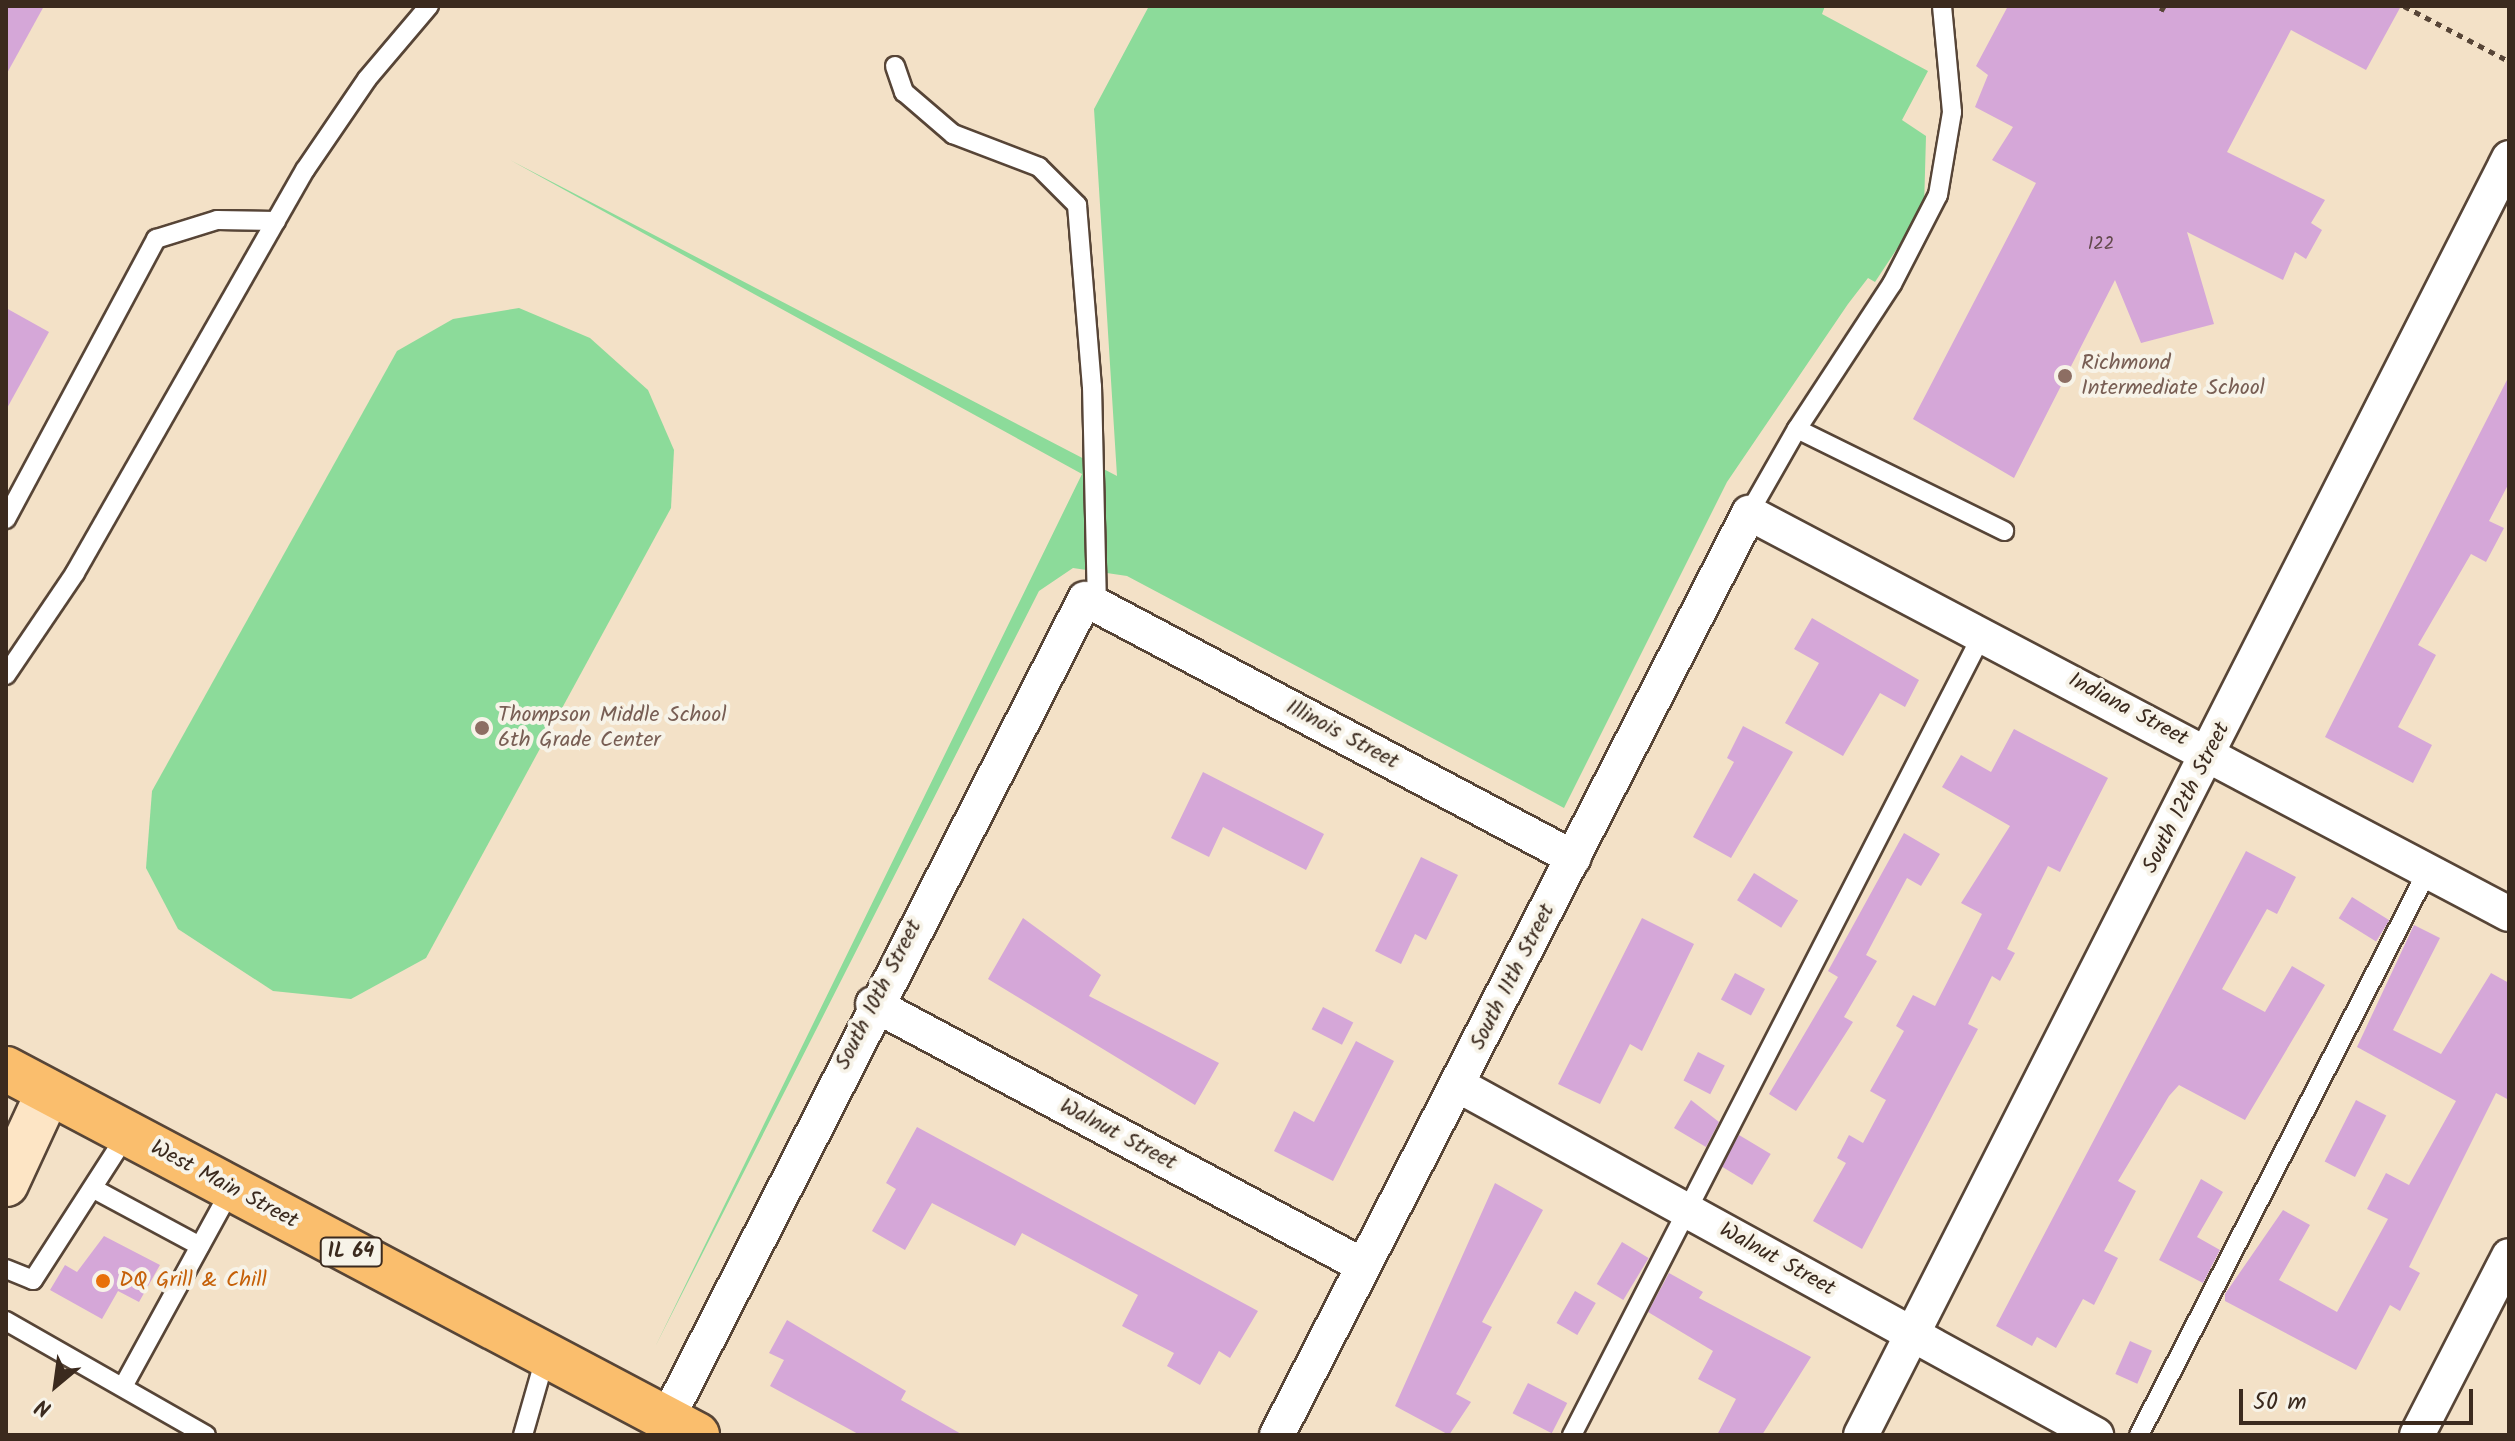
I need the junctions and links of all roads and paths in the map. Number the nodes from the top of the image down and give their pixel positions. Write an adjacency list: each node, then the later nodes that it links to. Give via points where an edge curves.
1 (429, 6): 7 (lane, via 367,79)
2 (1942, 6): 8 (lane, via 1952,112 1938,195 1892,284)
3 (2404, 6): 4 (path)
4 (2507, 60)
5 (895, 66): 12 (lane, via 904,92 953,134 1039,167 1077,205)
6 (2509, 158): 15 (street, South 12th Street)
7 (276, 221): 10 (lane, via 217,220 156,239); 14 (lane, via 75,573)
8 (1797, 429): 9 (lane); 11 (lane)
9 (1748, 516): 13 (street, Indiana Street); 16 (street, South 11th Street)
10 (6, 519)
11 (2004, 531)
12 (1103, 609): 16 (street, Illinois Street); 19 (street, South 10th Street, via 1085,599)
13 (1983, 633): 15 (street, Indiana Street); 27 (lane)
14 (6, 675)
15 (2209, 754): 17 (street, Indiana Street); 33 (street, South 12th Street)
16 (1574, 858): 21 (street, South 11th Street)
17 (2427, 872): 18 (street, Indiana Street); 43 (lane)
18 (2509, 914)
19 (873, 1004): 30 (street, Walnut Street); 36 (street, South 10th Street)
20 (6, 1069): 22 (main road, West Main Street / IL 64)
21 (1458, 1085): 27 (street, Walnut Street); 30 (street, South 11th Street)
22 (48, 1093): 23 (main road, West Main Street / IL 64); 24 (street)
23 (127, 1134): 25 (lane); 26 (main road, West Main Street / IL 64)
24 (6, 1184)
25 (94, 1189): 28 (lane); 31 (lane, via 33,1280)
26 (231, 1189): 28 (lane); 34 (main road, West Main Street / IL 64)
27 (1690, 1212): 33 (street, Walnut Street); 40 (lane)
28 (200, 1246): 35 (lane)
29 (2509, 1256): 44 (street)
30 (1362, 1265): 39 (street, South 11th Street)
31 (6, 1269)
32 (6, 1321): 35 (lane)
33 (1914, 1335): 41 (street, South 12th Street); 42 (street, Walnut Street)
34 (546, 1355): 36 (main road, West Main Street / IL 64); 38 (lane)
35 (125, 1383): 37 (lane)
36 (682, 1427)
37 (206, 1435)
38 (523, 1435)
39 (1277, 1435)
40 (1572, 1435)
41 (1861, 1435)
42 (2096, 1435)
43 (2139, 1435)
44 (2417, 1435)

